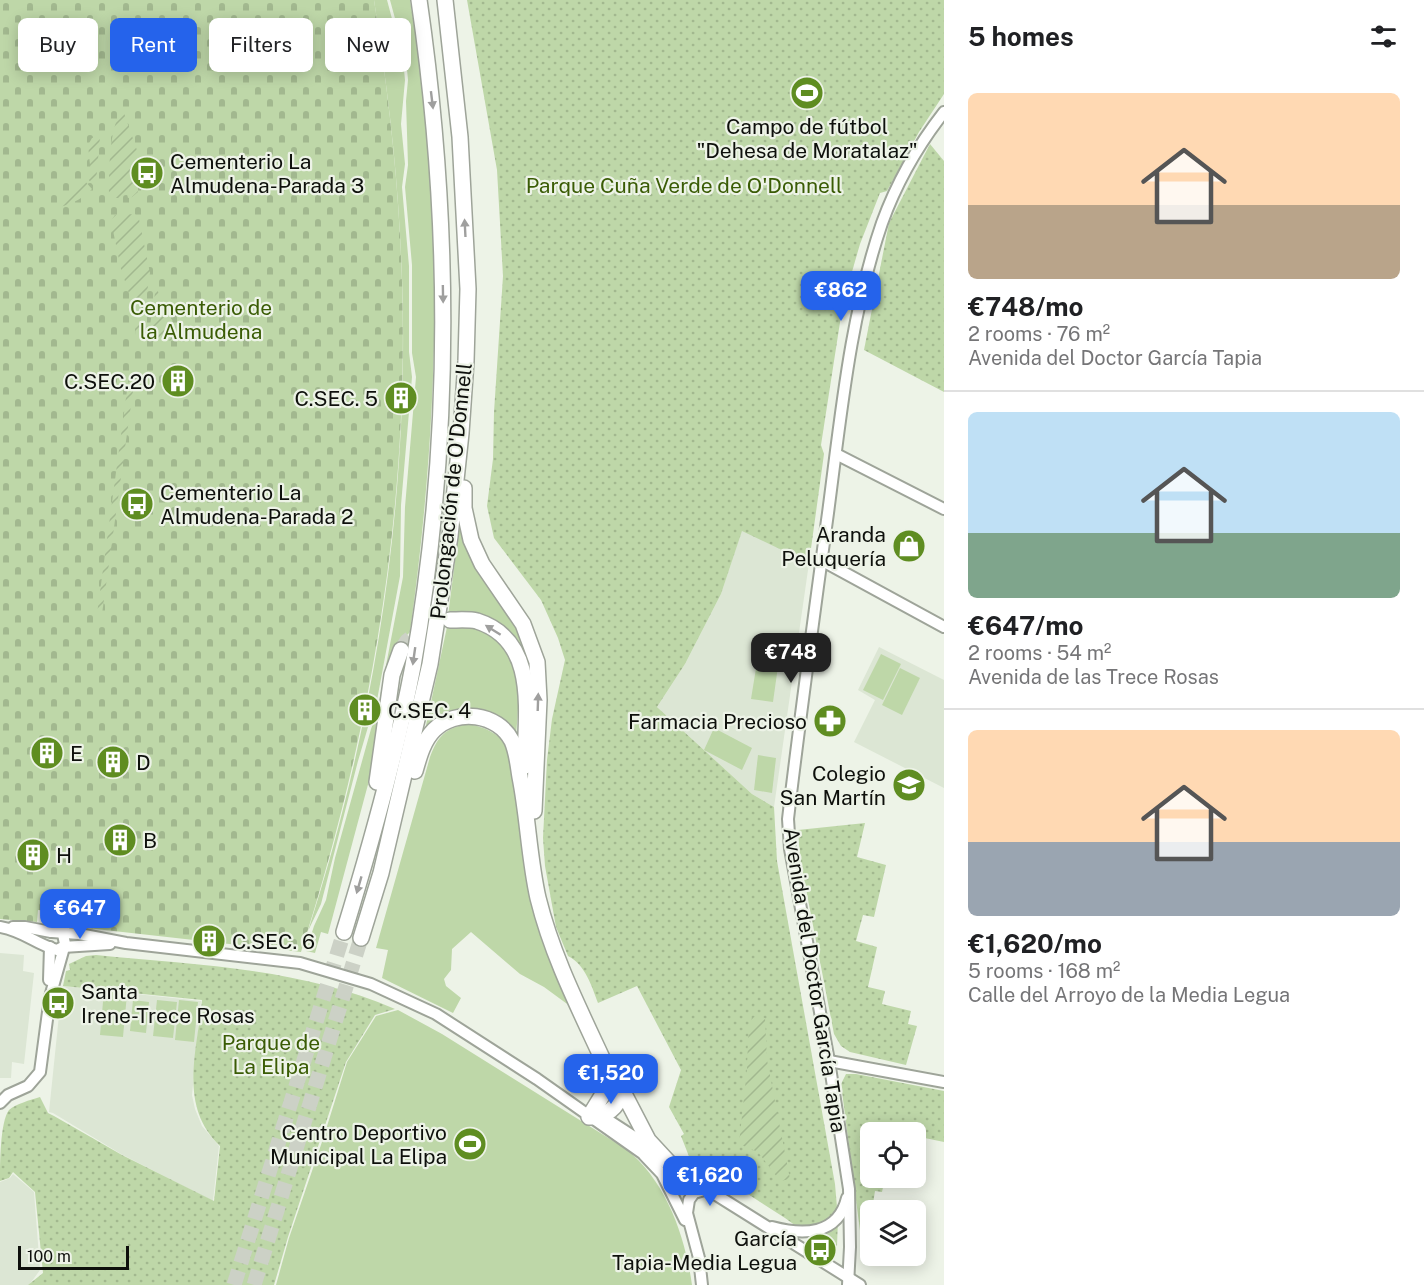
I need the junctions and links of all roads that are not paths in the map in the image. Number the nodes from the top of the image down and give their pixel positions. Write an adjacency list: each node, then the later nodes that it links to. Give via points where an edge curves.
1 (419, 0): 13 (highway, Prolongación de O'Donnell, one-way to 13, via 439,189 443,298 441,410 431,539 413,666)
2 (445, 0): 5 (highway, Prolongación de O'Donnell, one-way to 2, via 468,289 460,136)
3 (944, 112): 4 (street, Avenida del Doctor García Tapia)
4 (940, 123): 6 (street, Avenida del Doctor García Tapia, via 902,179 883,221 859,305)
5 (461, 434): 14 (highway, one-way to 5, via 537,663 523,624 482,564 471,540 464,508); 15 (highway, Prolongación de O'Donnell, via 430,664)
6 (836, 454): 7 (street); 8 (street, Avenida del Doctor García Tapia)
7 (944, 509)
8 (821, 560): 10 (street); 27 (street, Avenida del Doctor García Tapia, via 788,819 790,849)
9 (450, 620): 12 (highway, one-way to 9, via 526,681 520,660 506,639 491,628 476,621)
10 (944, 627)
11 (401, 650): 13 (highway, via 392,675)
12 (525, 802): 14 (highway); 15 (highway, via 515,749 505,731 479,717 449,720 429,736 420,754 395,844)
13 (372, 837): 19 (highway, Prolongación de O'Donnell, one-way to 19)
14 (533, 865): 26 (highway, via 549,935)
15 (381, 873): 21 (highway, Prolongación de O'Donnell)
16 (52, 916): 20 (street)
17 (66, 918): 20 (street)
18 (0, 927): 20 (street); 23 (street)
19 (344, 932)
20 (55, 933): 22 (street); 23 (street, via 47,938); 24 (street, via 66,940)
21 (361, 938)
22 (126, 944): 24 (street); 31 (street, via 300,963 382,988 436,1014)
23 (48, 946): 24 (street, via 57,950); 25 (street)
24 (63, 947): 25 (street)
25 (50, 997): 30 (street, via 40,1072 28,1086)
26 (576, 1000): 29 (highway); 31 (highway, via 608,1071 605,1094)
27 (829, 1061): 28 (street); 34 (street, Avenida del Doctor García Tapia)
28 (944, 1082)
29 (623, 1091): 31 (highway, via 618,1104); 33 (highway, via 648,1140)
30 (0, 1103)
31 (594, 1114): 32 (street); 33 (street, via 645,1144)
32 (642, 1153): 33 (street); 36 (street, via 662,1174)
33 (667, 1164): 35 (street)
34 (849, 1189): 38 (street, via 845,1206 828,1226 817,1231); 40 (street, Avenida del Doctor García Tapia)
35 (708, 1190): 37 (street, via 694,1193); 38 (street)
36 (675, 1198): 37 (street); 39 (street)
37 (689, 1200): 39 (street, via 687,1213)
38 (761, 1224): 40 (street)
39 (692, 1235): 41 (street)
40 (853, 1283)
41 (702, 1285)

